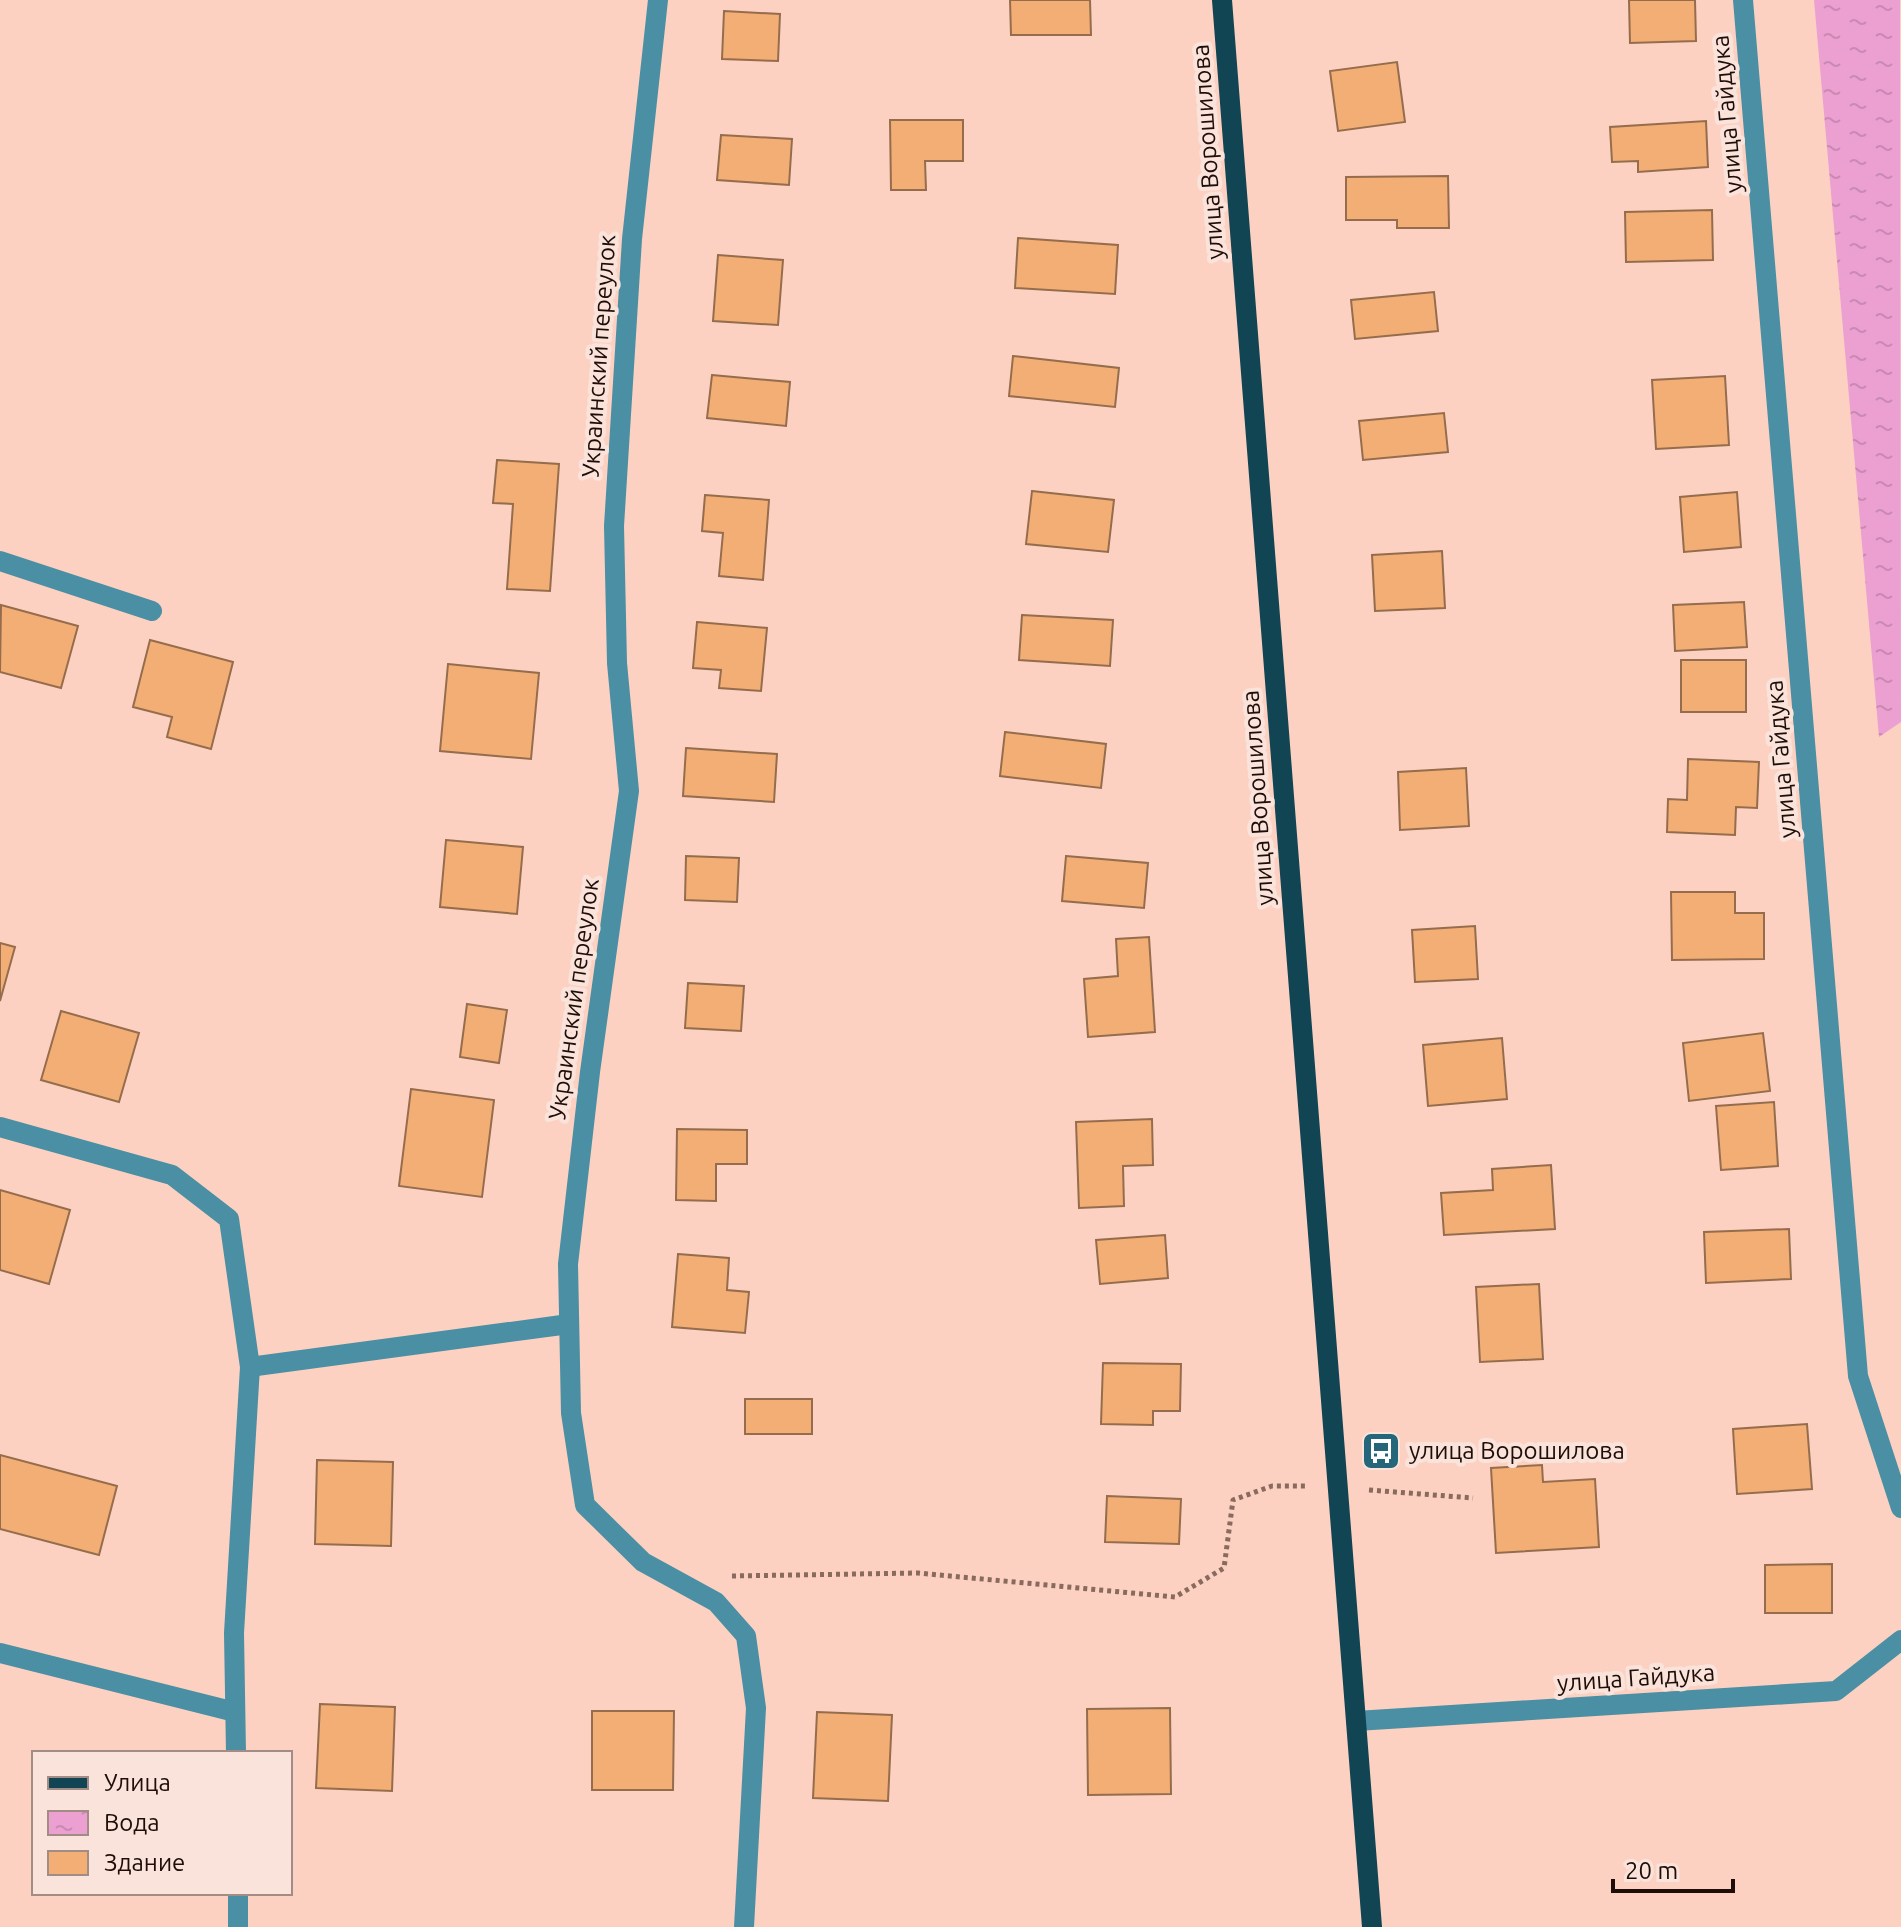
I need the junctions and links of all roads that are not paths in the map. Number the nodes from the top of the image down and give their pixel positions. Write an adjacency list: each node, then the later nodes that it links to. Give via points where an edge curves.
1 (658, 0): 7 (street, Украинский переулок, via 632,239 614,526 617,663 629,791 569,1249)
2 (1222, 0): 13 (main road, улица Ворошилова)
3 (1743, 0): 9 (street, улица Гайдука, via 1858,1376)
4 (0, 561): 5 (street)
5 (152, 611)
6 (0, 1127): 8 (street, via 172,1175 229,1219)
7 (569, 1324): 8 (street); 17 (street, Украинский переулок, via 571,1413 585,1505 643,1562 716,1602 746,1636 756,1708)
8 (250, 1367): 12 (street, via 234,1633)
9 (1901, 1508)
10 (1901, 1640): 13 (street, улица Гайдука, via 1836,1691)
11 (0, 1653): 12 (street)
12 (235, 1712): 14 (street)
13 (1356, 1721): 18 (main road, улица Ворошилова)
14 (236, 1751)
15 (238, 1895): 16 (street)
16 (238, 1927)
17 (744, 1927)
18 (1372, 1927)

